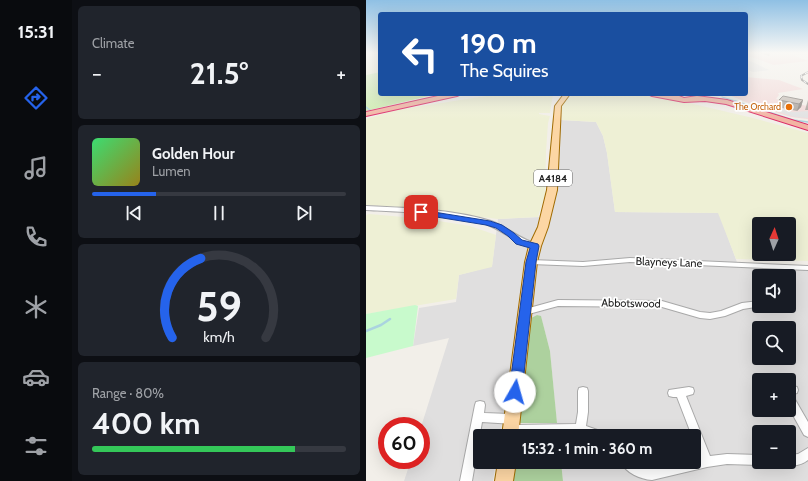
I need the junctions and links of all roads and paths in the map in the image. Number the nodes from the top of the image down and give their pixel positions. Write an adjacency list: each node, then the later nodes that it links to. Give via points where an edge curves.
1 (448, 96): 10 (highway)
2 (566, 96): 13 (main road, A4184, via 558,106 552,190 543,227)
3 (671, 96): 9 (highway, via 684,100 712,100)
4 (673, 96): 7 (highway)
5 (701, 96): 7 (highway)
6 (715, 96): 8 (highway)
7 (697, 98): 8 (highway)
8 (727, 102): 9 (highway)
9 (736, 105): 11 (highway)
10 (366, 114)
11 (808, 128)
12 (366, 208): 13 (street, via 421,212 480,221 499,226 519,242)
13 (535, 246): 14 (main road, A4184)
14 (531, 262): 15 (street, Blayneys Lane, via 583,264 630,260); 17 (main road, A4184)
15 (808, 268)
16 (752, 305): 17 (street, Abbotswood, via 710,316 662,304 558,303)
17 (525, 312): 23 (main road, A4184)
18 (583, 391): 24 (street)
19 (681, 392): 29 (street)
20 (480, 405): 22 (street)
21 (796, 407): 25 (street)
22 (478, 417): 23 (street); 34 (street)
23 (511, 428): 24 (street)
24 (580, 429)
25 (808, 432)
26 (808, 453): 27 (street)
27 (796, 459)
28 (752, 460): 29 (street, via 727,459)
29 (707, 462): 30 (street)
30 (701, 463)
31 (506, 469): 35 (main road)
32 (633, 469): 33 (street, via 644,474)
33 (675, 469)
34 (466, 481)
35 (504, 481)

